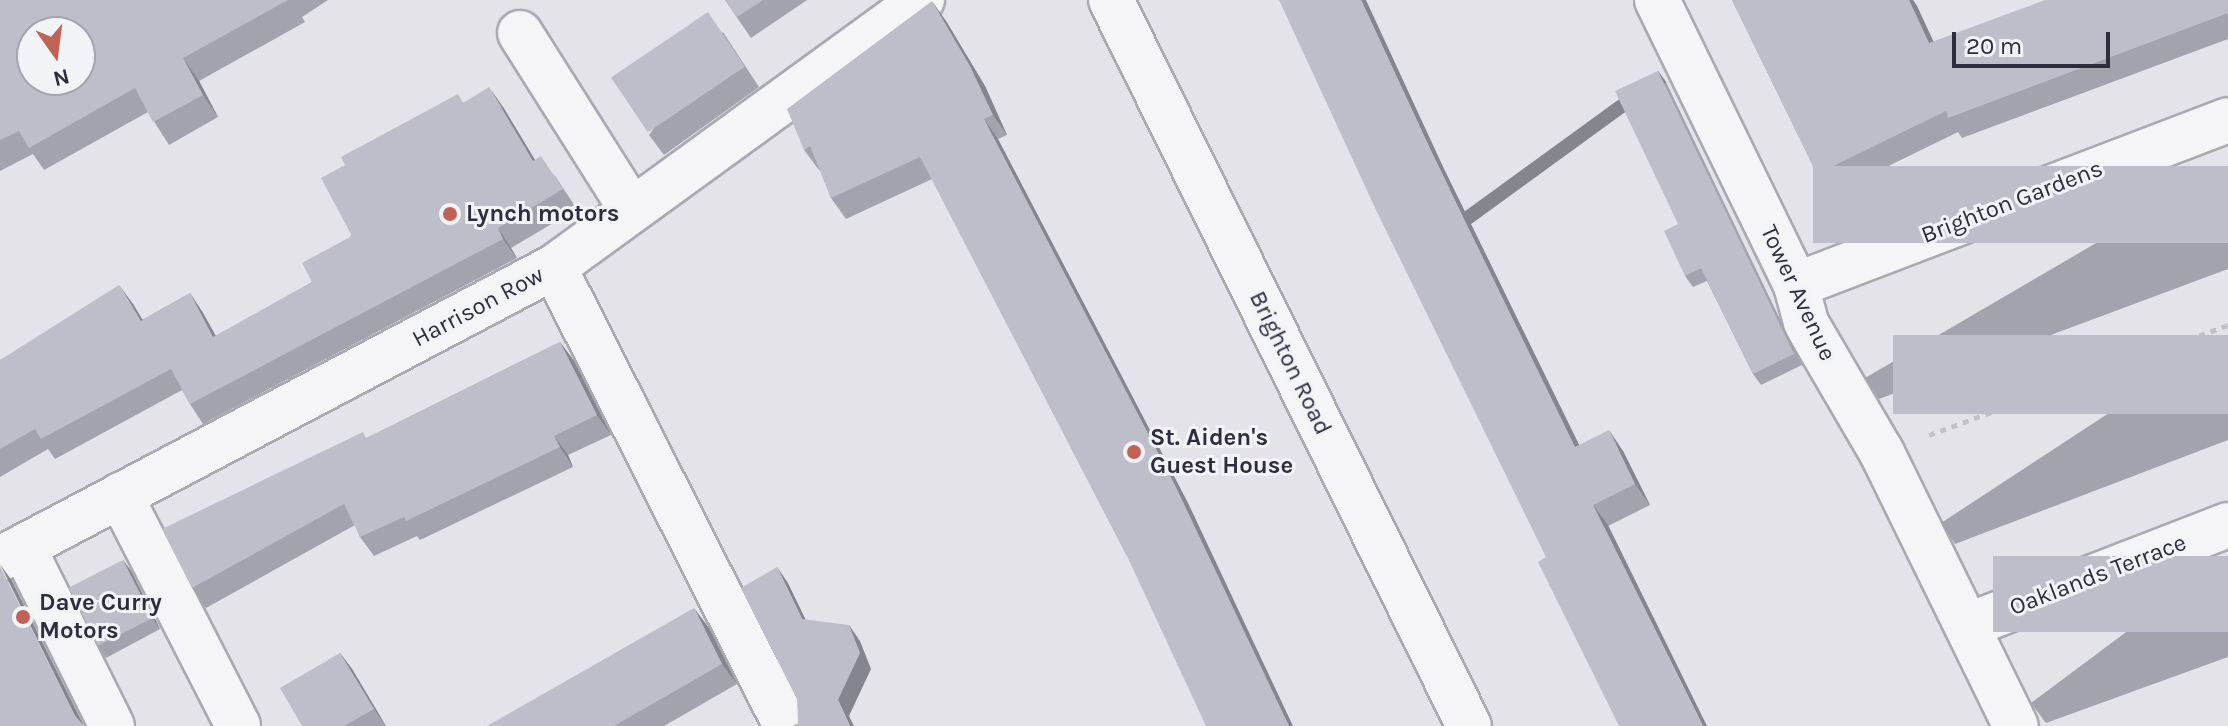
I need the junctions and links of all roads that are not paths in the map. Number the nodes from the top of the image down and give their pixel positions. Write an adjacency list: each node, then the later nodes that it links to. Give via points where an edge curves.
1 (922, 0): 6 (street, Harrison Row)
2 (1111, 0): 16 (street, Brighton Road)
3 (1657, 0): 8 (street, Tower Avenue)
4 (520, 33): 6 (street)
5 (2228, 120): 8 (street, Brighton Gardens)
6 (632, 210): 7 (street, Harrison Row)
7 (554, 267): 9 (street, Harrison Row); 15 (street)
8 (1796, 285): 12 (street, Tower Avenue, via 1806,323 1882,453)
9 (120, 495): 11 (street, Harrison Row); 14 (street)
10 (2228, 525): 12 (street, Oaklands Terrace)
11 (11, 553): 13 (street)
12 (1969, 625): 17 (street, Tower Avenue)
13 (112, 726)
14 (238, 726)
15 (786, 726)
16 (1469, 726)
17 (2016, 726)

